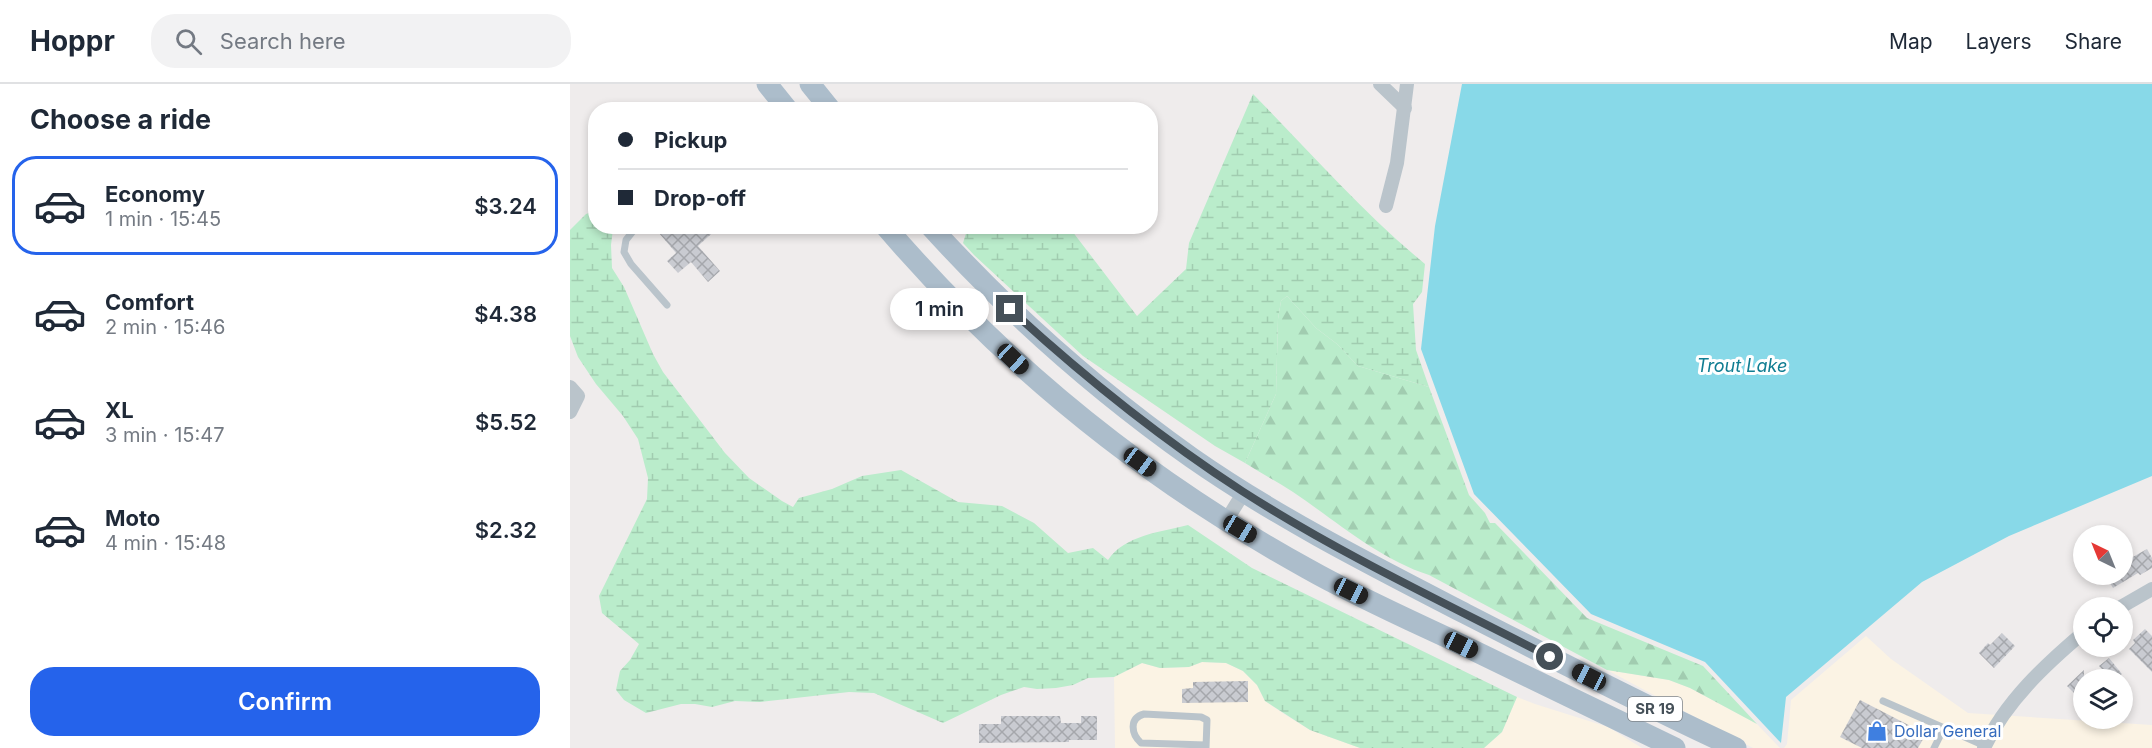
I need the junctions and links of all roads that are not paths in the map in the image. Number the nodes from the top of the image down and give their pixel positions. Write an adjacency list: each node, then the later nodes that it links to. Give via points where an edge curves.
1 (767, 84): 5 (main road)
2 (810, 84): 6 (main road)
3 (1380, 84): 7 (street)
4 (1407, 84): 7 (street)
5 (782, 102)
6 (825, 102)
7 (1405, 108): 8 (street)
8 (1386, 206)
9 (631, 234): 12 (lane, via 624,252)
10 (892, 234): 16 (main road, SR 19, via 1028,373 1123,450)
11 (938, 234): 15 (main road, SR 19, via 1010,309 1098,388)
12 (667, 305)
13 (570, 387): 14 (street, via 578,396)
14 (570, 412)
15 (1244, 492): 16 (street); 20 (main road, SR 19, via 1368,563)
16 (1226, 521): 25 (main road, SR 19, via 1309,570)
17 (2152, 589): 18 (street)
18 (2133, 600)
19 (2073, 642): 24 (street, via 2022,693 1999,721)
20 (1589, 677): 26 (main road, via 1666,724); 27 (main road, SR 19)
21 (1882, 700): 22 (lane)
22 (1944, 728): 24 (lane); 28 (lane)
23 (1206, 747): 23 (lane, via 1207,720 1202,717 1144,714 1134,720 1133,732 1141,743)
24 (1985, 747)
25 (1675, 748)
26 (1686, 748)
27 (1736, 748)
28 (1934, 748)

